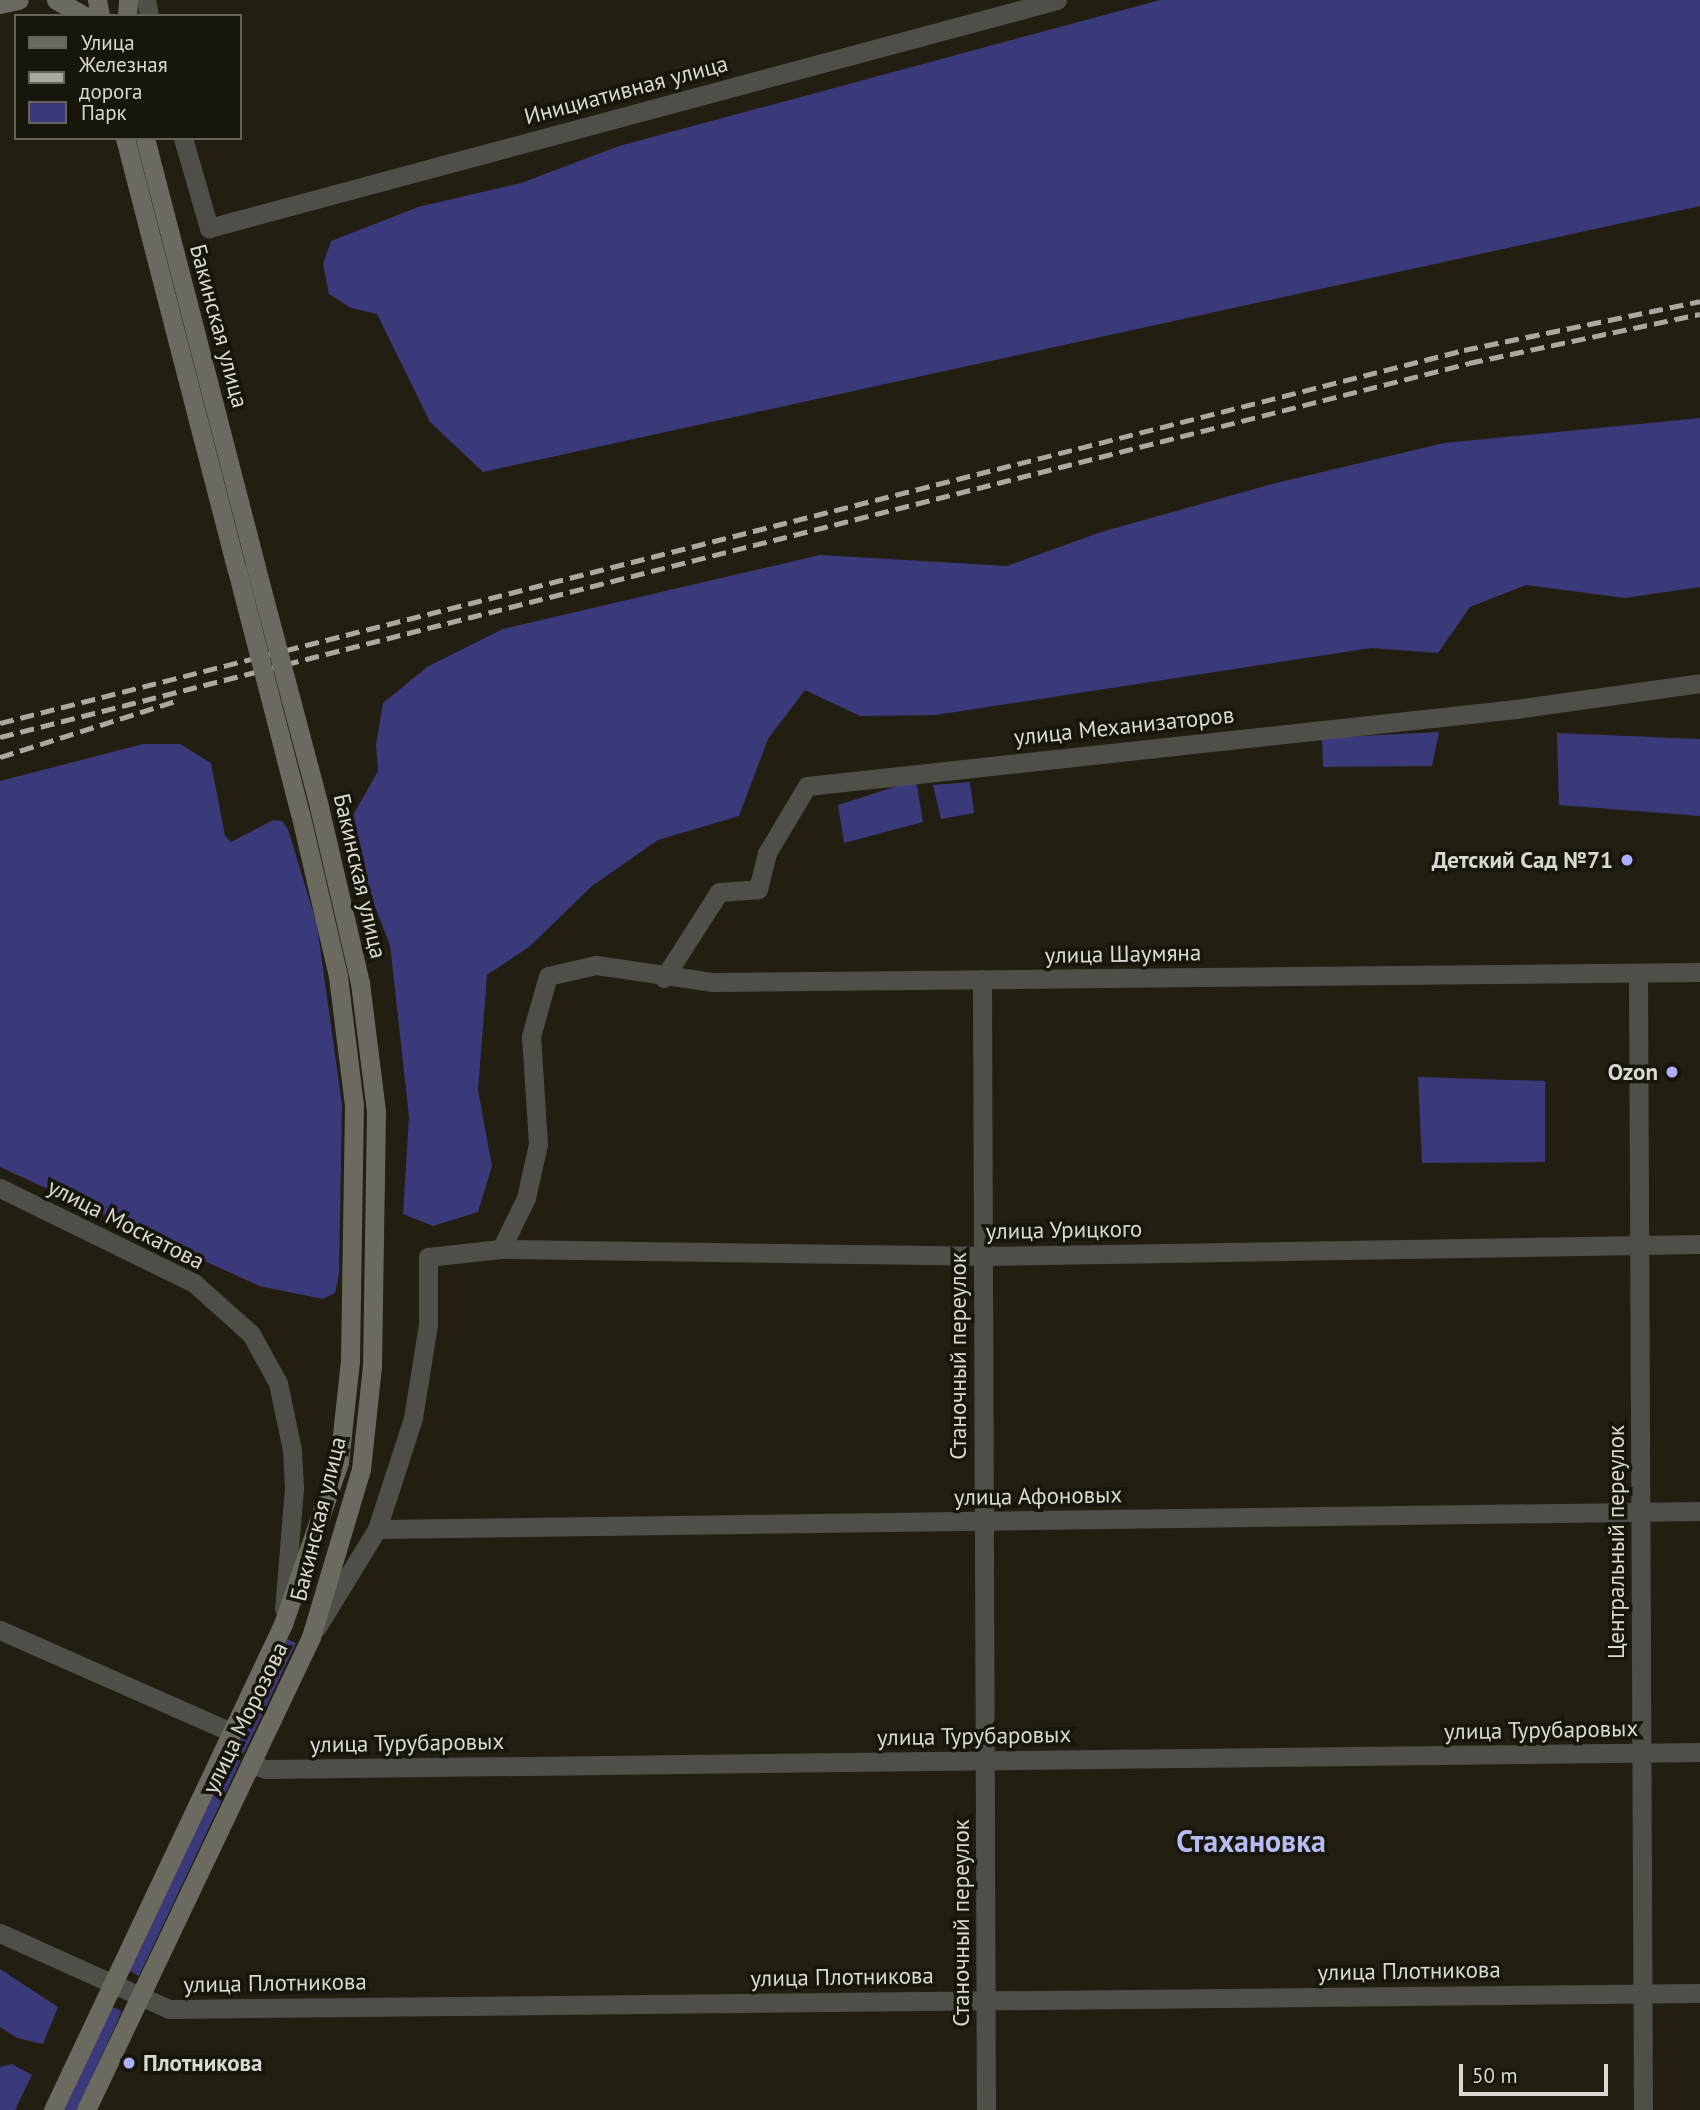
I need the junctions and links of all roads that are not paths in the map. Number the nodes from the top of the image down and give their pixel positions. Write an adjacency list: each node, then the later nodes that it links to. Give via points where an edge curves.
1 (19, 0): 4 (main road)
2 (56, 0): 5 (main road)
3 (1057, 0): 8 (street, Инициативная улица, via 209,228)
4 (0, 4)
5 (81, 14)
6 (126, 140): 9 (main road, Бакинская улица)
7 (145, 140): 9 (main road, Бакинская улица)
8 (184, 140)
9 (246, 567): 25 (main road, Бакинская улица, bridge, via 350,1048 355,1188 348,1399 339,1462); 27 (main road, Бакинская улица, bridge, via 319,807 360,983 372,1054 378,1149 370,1406 361,1469)
10 (1700, 683): 13 (street, улица Механизаторов, via 1516,709 807,786 767,853 758,889 719,892)
11 (1700, 972): 12 (street, улица Шаумяна)
12 (1638, 973): 14 (street, улица Шаумяна); 17 (street, Центральный переулок)
13 (664, 978): 14 (street, улица Шаумяна, via 712,982); 18 (street, улица Шаумяна, via 596,965 548,976 531,1036 538,1144 526,1198)
14 (982, 979): 20 (street, Станочный переулок)
15 (0, 1188): 25 (street, улица Москатова, via 194,1283 244,1326 267,1357 278,1383 295,1488)
16 (1700, 1244): 17 (street, улица Урицкого)
17 (1639, 1245): 20 (street, улица Урицкого); 22 (street, Центральный переулок)
18 (501, 1249): 19 (street, улица Урицкого); 20 (street, улица Урицкого)
19 (428, 1256): 24 (street, улица Морозова, via 428,1324 413,1418)
20 (983, 1256): 23 (street, Станочный переулок)
21 (1700, 1511): 22 (street, улица Афоновых)
22 (1640, 1512): 23 (street, улица Афоновых); 30 (street, Центральный переулок)
23 (984, 1521): 24 (street, улица Афоновых); 31 (street, Станочный переулок)
24 (377, 1529): 27 (street, улица Морозова)
25 (283, 1624): 28 (main road, улица Морозова)
26 (0, 1630): 28 (street)
27 (311, 1637): 32 (main road, улица Морозова)
28 (231, 1732): 34 (main road, улица Морозова)
29 (1700, 1752): 30 (street, улица Турубаровых)
30 (1642, 1753): 31 (street, улица Турубаровых); 35 (street, Центральный переулок)
31 (984, 1761): 32 (street, улица Турубаровых, via 266,1769); 38 (street, Станочный переулок)
32 (250, 1764): 37 (main road, улица Морозова)
33 (0, 1933): 34 (street, улица Плотникова)
34 (111, 1984): 37 (street, улица Плотникова); 39 (main road, улица Морозова)
35 (1643, 1993): 36 (street, улица Плотникова); 38 (street, улица Плотникова); 42 (street, Центральный переулок)
36 (1700, 1993)
37 (139, 1997): 38 (street, улица Плотникова, via 169,2009); 40 (main road, улица Морозова)
38 (986, 2000): 41 (street, Станочный переулок)
39 (53, 2110)
40 (86, 2110)
41 (986, 2110)
42 (1643, 2110)

